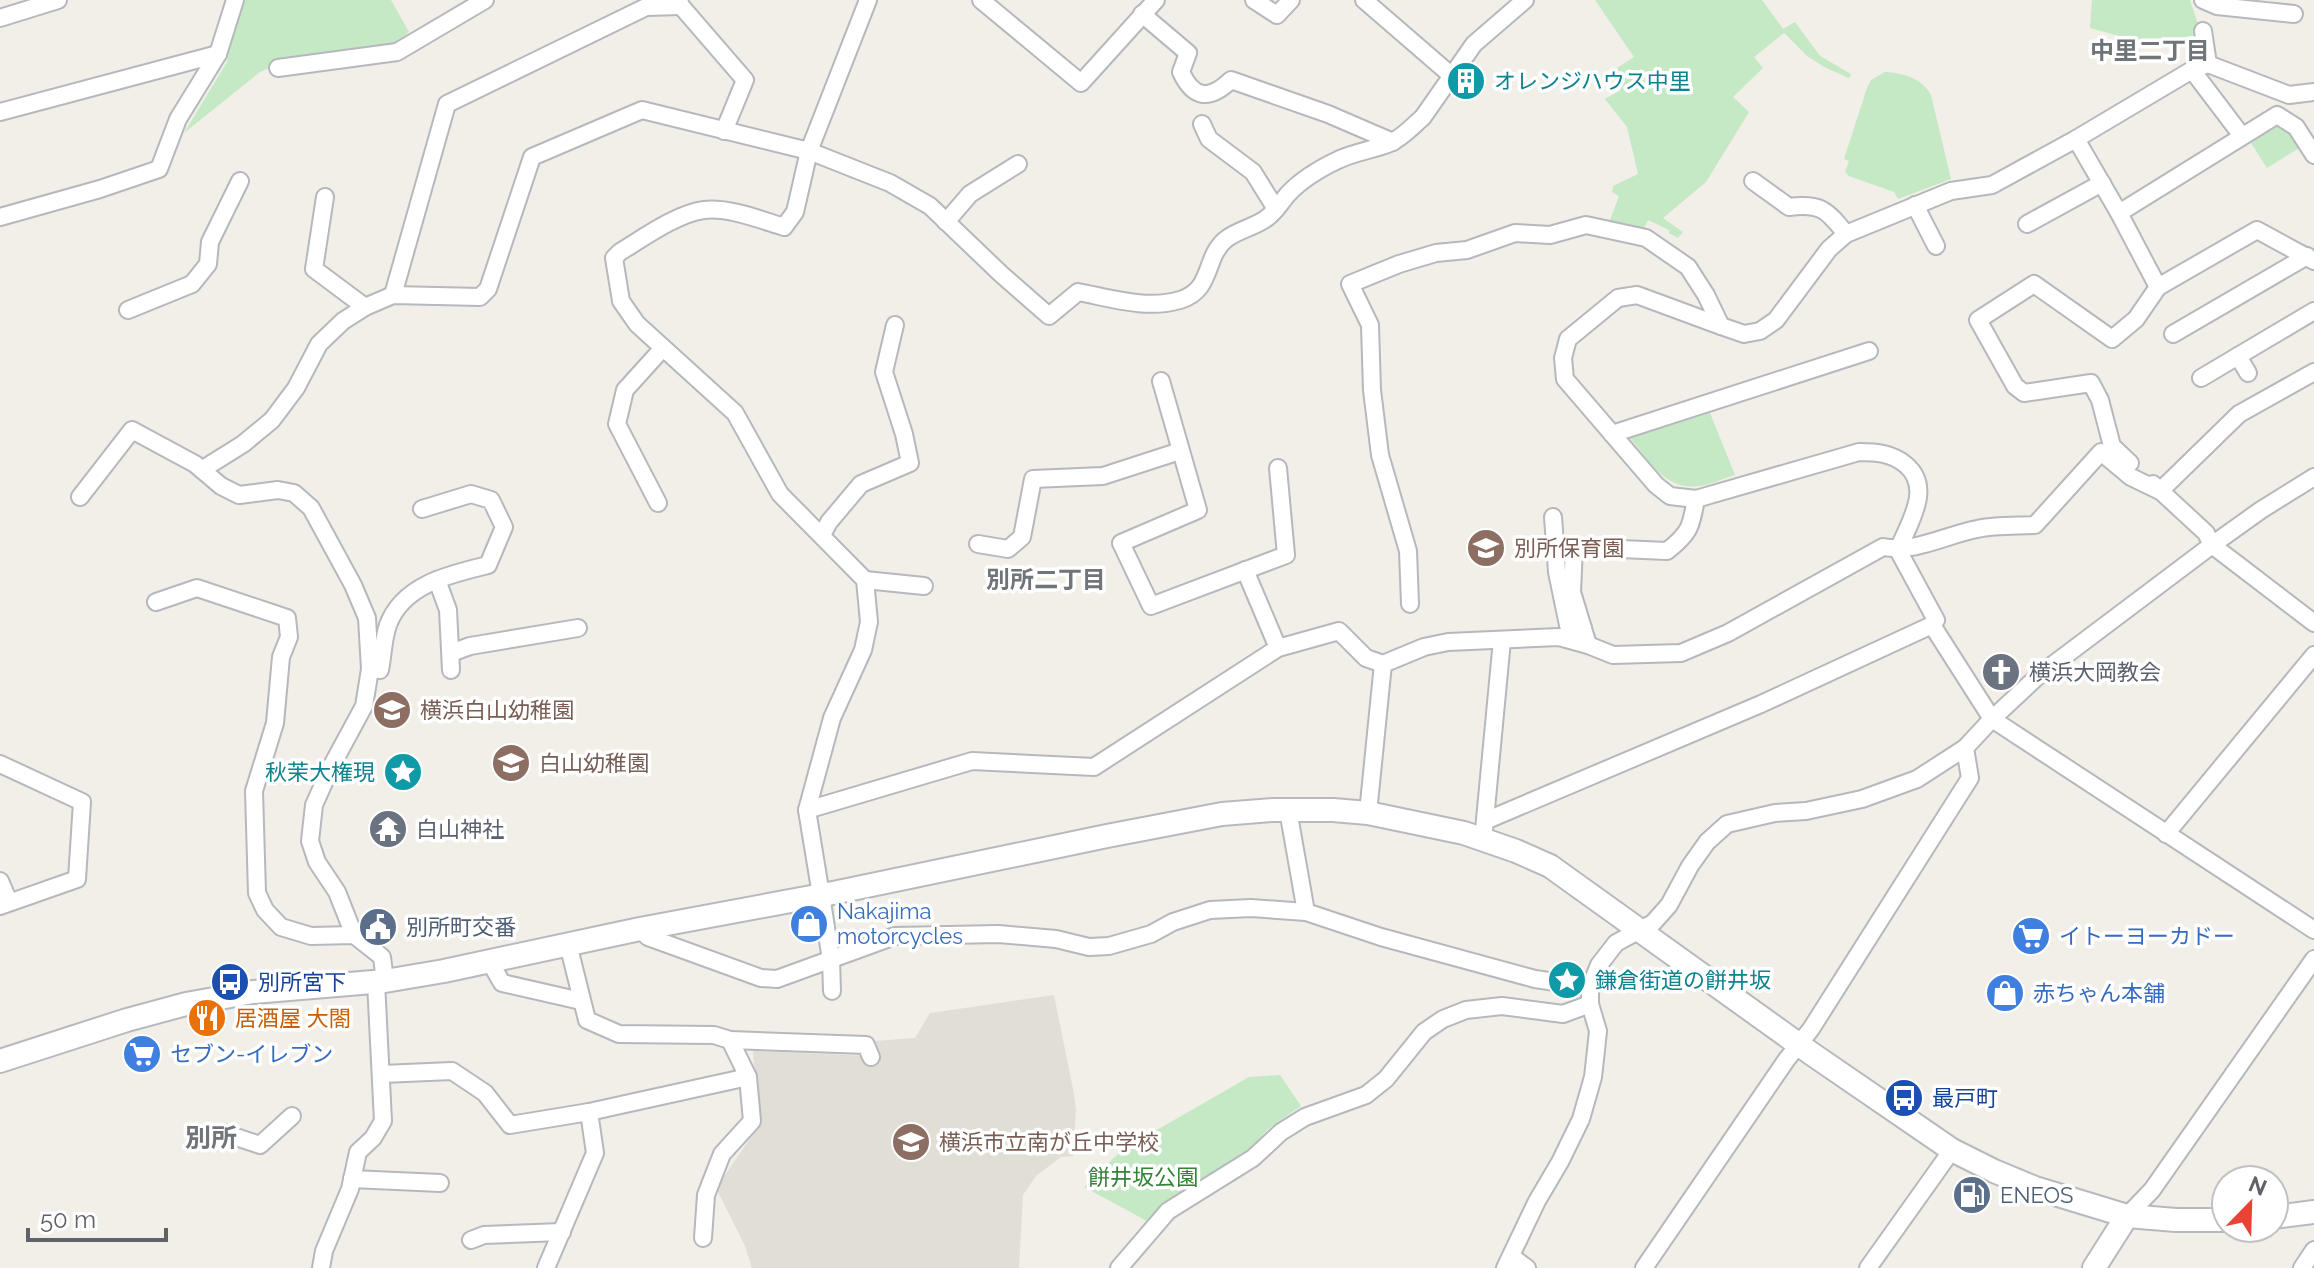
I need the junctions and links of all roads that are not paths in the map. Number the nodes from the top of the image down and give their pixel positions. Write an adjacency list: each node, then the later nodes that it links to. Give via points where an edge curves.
1 (58, 0): 15 (street)
2 (235, 0): 17 (street)
3 (485, 0): 19 (street, via 397,52)
4 (868, 0): 28 (street)
5 (981, 0): 13 (street, via 1081,83)
6 (1156, 0): 13 (street)
7 (1254, 0): 8 (street, via 1277,15)
8 (1291, 0)
9 (1364, 0): 20 (street)
10 (1525, 0): 20 (street, via 1474,44)
11 (2203, 0): 14 (street)
12 (680, 3): 24 (street, via 745,80); 45 (street, via 646,7 447,104)
13 (1142, 14): 27 (street, via 1188,53 1181,72 1188,87 1204,95 1218,92 1231,80)
14 (2294, 14)
15 (0, 18)
16 (2203, 31): 18 (street)
17 (218, 54): 22 (street); 38 (street, via 178,119 159,169)
18 (2200, 67): 21 (street, via 2289,95); 25 (street); 26 (street)
19 (278, 68)
20 (1452, 76): 27 (street, via 1423,117)
21 (2314, 92)
22 (0, 112)
23 (1202, 124): 36 (street, via 1209,139 1253,172)
24 (724, 131): 28 (street); 45 (street, via 642,110 529,150 488,289 480,297)
25 (2242, 136): 29 (street, via 2277,115 2296,127); 37 (street)
26 (2076, 139): 33 (street); 35 (street, via 1992,185 1951,191)
27 (1393, 142): 36 (street, via 1339,159 1289,193)
28 (809, 151): 39 (street, via 914,195); 52 (street, via 795,212 784,227 704,210 669,222 614,258 621,301)
29 (2314, 155)
30 (1018, 164): 39 (street, via 970,194)
31 (240, 181): 47 (street, via 210,242 208,264 192,284)
32 (1753, 181): 41 (street, via 1789,207 1809,204 1829,213)
33 (2102, 183): 37 (street); 40 (street)
34 (325, 197): 46 (street, via 314,269)
35 (1915, 205): 41 (street); 42 (street)
36 (1276, 209): 39 (street, via 1266,220 1224,241 1203,285 1182,300 1140,303 1078,292 1049,316)
37 (2119, 213): 44 (street)
38 (0, 217)
39 (946, 222)
40 (2027, 224)
41 (1846, 234): 50 (street, via 1776,320 1744,334)
42 (1936, 246)
43 (2310, 259): 44 (street, via 2257,230); 51 (street)
44 (2158, 287): 64 (street, via 2136,319 2112,339 2034,284 1978,320 2024,393 2091,383 2112,446)
45 (393, 295): 46 (street)
46 (365, 307): 62 (street, via 319,344 272,420)
47 (128, 310)
48 (2314, 311): 54 (street)
49 (895, 325): 70 (street, via 884,372 910,463 861,484)
50 (1721, 326): 59 (street, via 1637,295 1618,298 1568,339 1565,379); 79 (street, via 1688,267 1646,238 1586,225 1550,235 1515,233 1467,250 1399,264 1350,284 1370,325 1380,455 1408,551)
51 (2173, 334)
52 (663, 348): 67 (street, via 625,390 617,424); 70 (street, via 735,413 780,494)
53 (1869, 351): 59 (street)
54 (2238, 356): 56 (street); 57 (street)
55 (2314, 372): 64 (street, via 2260,396)
56 (2248, 373)
57 (2201, 378)
58 (1161, 381): 60 (street)
59 (1612, 434): 66 (street, via 1670,496)
60 (1180, 451): 71 (street, via 1103,476 1033,479 1022,537 1008,549); 74 (street, via 1198,510 1121,543 1151,606)
61 (1278, 468): 74 (street, via 1286,555)
62 (203, 469): 65 (street, via 132,430); 88 (street, via 239,495 278,490 294,493 311,508 367,618)
63 (2314, 477): 72 (street)
64 (2160, 491): 72 (street, via 2206,533); 73 (street, via 2131,477 2101,452 2035,525 1978,528)
65 (80, 497)
66 (1696, 499): 73 (street, via 1859,452 1879,452 1898,458 1920,481 1918,501); 83 (street, via 1684,538 1667,551 1574,547 1572,592)
67 (658, 503)
68 (422, 509): 75 (street, via 471,494 491,500 504,527 488,565)
69 (1553, 517): 83 (street, via 1568,625)
70 (822, 535): 76 (street)
71 (978, 544)
72 (2212, 545): 80 (street); 89 (street, via 2038,676)
73 (1898, 550): 81 (street, via 1936,620); 83 (street, via 1883,547 1728,633 1681,653 1613,655)
74 (1245, 570): 85 (street)
75 (437, 580): 82 (street, via 448,610 451,662 470,646); 88 (street, via 395,611 380,670)
76 (865, 580): 77 (street); 92 (street, via 869,622 863,650 832,718)
77 (924, 586)
78 (156, 602): 104 (street, via 197,588 287,618 289,637 281,657 275,723 254,791 257,893 281,927 311,936)
79 (1410, 604)
80 (2314, 623)
81 (1932, 625): 89 (street); 95 (street)
82 (578, 628)
83 (1585, 636): 84 (street)
84 (1502, 640): 87 (street, via 1448,642); 95 (street)
85 (1278, 648): 87 (street, via 1339,631 1366,658); 92 (street, via 1094,767 972,761)
86 (2314, 655): 96 (street)
87 (1383, 664): 94 (street)
88 (370, 669): 104 (street, via 364,706 314,805 310,841)
89 (1992, 719): 90 (street); 96 (street)
90 (1965, 748): 103 (street, via 1917,779 1862,799 1727,824 1707,842 1669,905); 115 (street, via 1970,778)
91 (0, 764): 99 (street, via 82,802 77,879)
92 (807, 810): 98 (street)
93 (1288, 810): 94 (street); 98 (street, via 1208,817); 100 (street)
94 (1368, 813): 95 (street, via 1464,833)
95 (1484, 831): 103 (street, via 1550,866)
96 (2166, 834): 102 (street)
97 (0, 881): 99 (street)
98 (821, 895): 101 (street); 107 (street)
99 (5, 904)
100 (1306, 912): 107 (street, via 1210,910 1109,946 999,934 895,936); 110 (street, via 1535,979)
101 (640, 929): 105 (street); 107 (street, via 648,937 761,978 777,979)
102 (2314, 930)
103 (1641, 932): 110 (street, via 1616,943); 115 (street)
104 (354, 935): 109 (street, via 382,957)
105 (568, 944): 108 (street); 112 (street)
106 (2314, 959): 128 (street, via 2152,1190)
107 (831, 960): 111 (street)
108 (490, 962): 109 (street); 112 (street, via 502,983)
109 (381, 982): 117 (street, via 253,992 186,1004); 118 (street)
110 (1590, 987): 113 (street)
111 (832, 991)
112 (581, 1001): 114 (street, via 587,1020 619,1034 714,1035)
113 (1590, 1004): 134 (street, via 1598,1031 1581,1119); 138 (street, via 1563,1014 1502,1006 1443,1019 1424,1032 1366,1095 1305,1117 1253,1158 1168,1211)
114 (730, 1040): 116 (street, via 866,1045); 119 (street)
115 (1798, 1045): 123 (street); 140 (street)
116 (871, 1057)
117 (0, 1061)
118 (382, 1074): 120 (street, via 452,1071 485,1093 510,1125); 124 (street, via 383,1121 358,1152)
119 (748, 1077): 120 (street); 131 (street, via 752,1121 722,1154 706,1195)
120 (589, 1112): 130 (street, via 595,1153)
121 (292, 1116): 122 (street, via 260,1145)
122 (224, 1133)
123 (1952, 1150): 128 (street, via 2035,1188); 141 (street)
124 (352, 1179): 125 (street); 136 (street)
125 (440, 1183)
126 (2314, 1212): 127 (street)
127 (2290, 1215)
128 (2127, 1216): 129 (street); 135 (street)
129 (2210, 1220)
130 (562, 1232): 132 (street); 137 (street)
131 (703, 1238)
132 (471, 1240)
133 (2314, 1250): 142 (street)
134 (1509, 1262): 139 (street)
135 (2101, 1265)
136 (321, 1268)
137 (546, 1268)
138 (1119, 1268)
139 (1527, 1268)
140 (1644, 1268)
141 (1868, 1268)
142 (2302, 1268)

